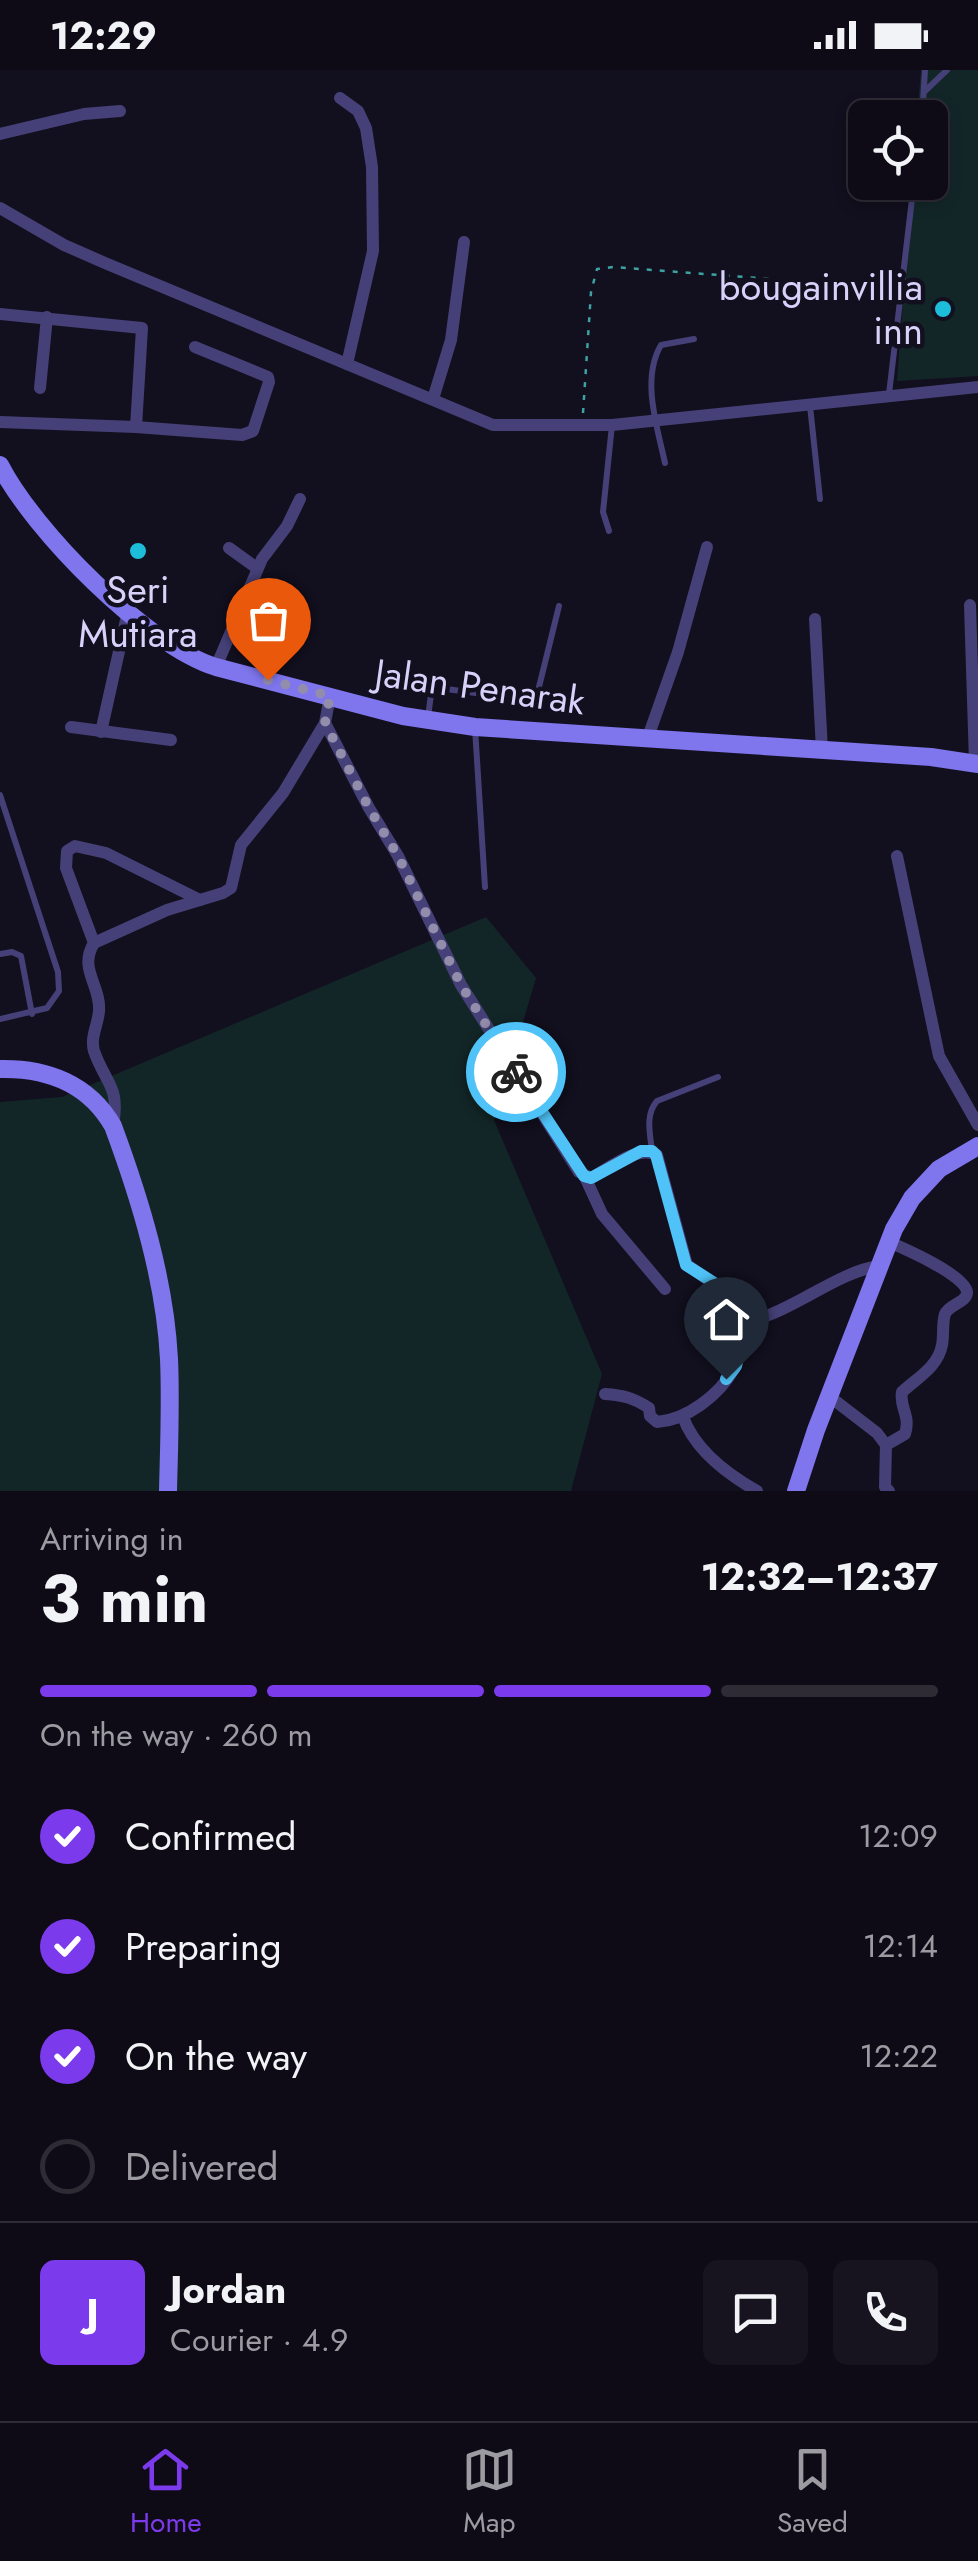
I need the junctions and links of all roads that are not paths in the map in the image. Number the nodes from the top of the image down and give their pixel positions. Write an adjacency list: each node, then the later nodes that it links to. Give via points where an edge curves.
1 (926, 70): 3 (lane)
2 (948, 70): 3 (lane)
3 (924, 92): 5 (lane)
4 (340, 98): 15 (street, via 358,111 372,166 374,251)
5 (923, 100)
6 (120, 111): 7 (street)
7 (0, 134)
8 (912, 200): 18 (lane)
9 (0, 208): 15 (street, via 64,244)
10 (464, 242): 19 (street, via 451,340)
11 (0, 314): 12 (street)
12 (48, 316): 17 (street); 24 (street, via 142,328)
13 (694, 338): 22 (lane, via 660,344 651,361)
14 (195, 347): 24 (street, via 268,376 253,431)
15 (347, 364): 19 (street)
16 (978, 387): 18 (street)
17 (40, 388)
18 (889, 395): 20 (street)
19 (432, 400): 23 (street, via 494,425)
20 (810, 404): 22 (street); 29 (lane)
21 (0, 422): 24 (street)
22 (656, 422): 23 (street); 25 (lane)
23 (612, 425): 30 (lane, via 604,512)
24 (136, 426)
25 (665, 463)
26 (0, 465): 27 (street, Jalan Penarak)
27 (7, 488): 36 (street, Jalan Penarak)
28 (300, 499): 33 (street)
29 (820, 500)
30 (609, 530)
31 (707, 547): 46 (street)
32 (228, 548): 33 (street)
33 (257, 568): 38 (street)
34 (970, 605): 48 (street)
35 (559, 606): 40 (lane, via 537,695 528,700 432,688)
36 (128, 611): 38 (street, Jalan Penarak, via 150,632); 44 (street)
37 (815, 619): 47 (street)
38 (216, 667): 39 (street, Jalan Penarak)
39 (330, 696): 40 (street, Jalan Penarak); 41 (street)
40 (427, 720): 43 (street, Jalan Penarak)
41 (325, 723): 52 (street, via 283,793 241,844 231,888); 63 (street, via 461,985)
42 (71, 727): 44 (street)
43 (475, 727): 46 (street, Jalan Penarak); 51 (lane)
44 (101, 732): 45 (street)
45 (171, 740)
46 (646, 740): 47 (street, Jalan Penarak)
47 (822, 750): 48 (street, Jalan Penarak)
48 (976, 763)
49 (0, 796): 55 (lane, via 58,972 55,1001)
50 (897, 856): 59 (street, via 938,1056)
51 (485, 886)
52 (200, 900): 53 (street); 53 (street, via 106,853 76,846 66,851 66,868)
53 (94, 943): 60 (street, via 87,968 98,1000 93,1044 116,1095)
54 (0, 954): 55 (lane, via 21,956)
55 (32, 1014): 56 (lane)
56 (0, 1019)
57 (0, 1070): 60 (street, via 35,1070 65,1081 90,1096)
58 (718, 1077): 62 (lane, via 650,1108)
59 (978, 1125)
60 (113, 1126): 72 (street, via 165,1318)
61 (978, 1146): 64 (street, via 939,1169 912,1198)
62 (652, 1151): 63 (street); 67 (street, via 686,1265 719,1286 728,1316)
63 (584, 1176): 66 (street, via 602,1214)
64 (889, 1242): 65 (street); 71 (street, via 946,1270 967,1292 948,1307 934,1365 902,1392 905,1434)
65 (879, 1266): 67 (street); 69 (street)
66 (665, 1289)
67 (746, 1322): 70 (street, via 736,1366)
68 (606, 1394): 70 (street, via 638,1400 657,1422)
69 (829, 1396): 71 (street); 74 (street)
70 (683, 1417): 73 (street, via 701,1448)
71 (886, 1445): 75 (street)
72 (168, 1491)
73 (757, 1491)
74 (796, 1491)
75 (889, 1491)

